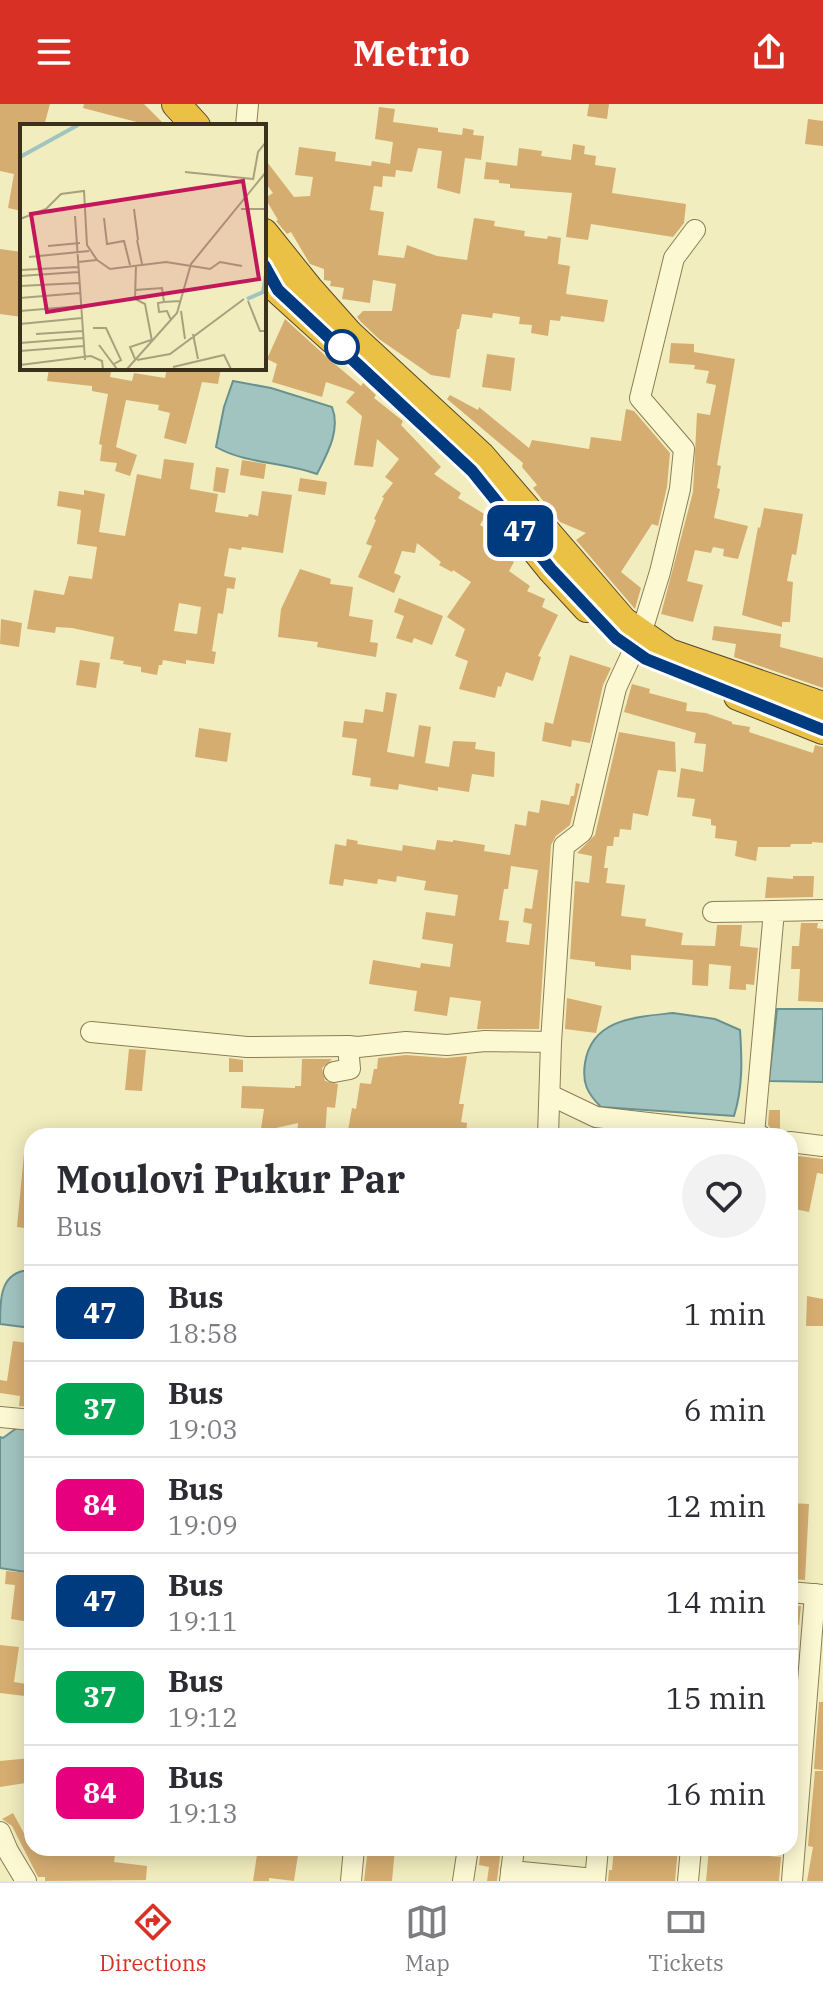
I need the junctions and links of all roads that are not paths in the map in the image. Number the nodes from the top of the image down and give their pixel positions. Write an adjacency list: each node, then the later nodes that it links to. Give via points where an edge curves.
1 (176, 104): 4 (highway)
2 (198, 104): 5 (highway)
3 (248, 104): 6 (street)
4 (194, 124)
5 (213, 124)
6 (246, 124)
7 (695, 230): 10 (street, via 674,258 640,398 684,449 684,464)
8 (266, 235): 10 (highway, via 349,334 481,456)
9 (266, 269): 10 (highway, via 278,290 472,471 551,569 616,638)
10 (638, 642): 11 (highway); 12 (highway, via 646,659); 17 (street, via 616,688 582,832 564,846)
11 (823, 706)
12 (823, 730)
13 (823, 910): 14 (street)
14 (774, 911): 15 (street); 23 (street)
15 (713, 912)
16 (91, 1032): 18 (street, via 247,1047)
17 (551, 1042): 18 (street); 20 (street)
18 (348, 1046): 19 (street, via 350,1069)
19 (334, 1072)
20 (550, 1095): 21 (street); 22 (street, via 596,1117)
21 (548, 1128)
22 (695, 1128)
23 (758, 1128)
24 (798, 1143): 25 (street)
25 (823, 1146)
26 (0, 1417): 27 (street)
27 (24, 1419)
28 (798, 1593): 29 (street)
29 (819, 1595): 30 (street)
30 (798, 1817)
31 (0, 1832): 40 (street)
32 (353, 1856): 41 (street)
33 (467, 1856): 42 (street)
34 (513, 1856): 38 (street)
35 (597, 1856): 39 (street)
36 (690, 1856): 43 (street)
37 (794, 1856): 44 (street)
38 (511, 1876): 39 (street)
39 (595, 1880)
40 (26, 1881)
41 (351, 1881)
42 (463, 1881)
43 (688, 1881)
44 (792, 1881)

